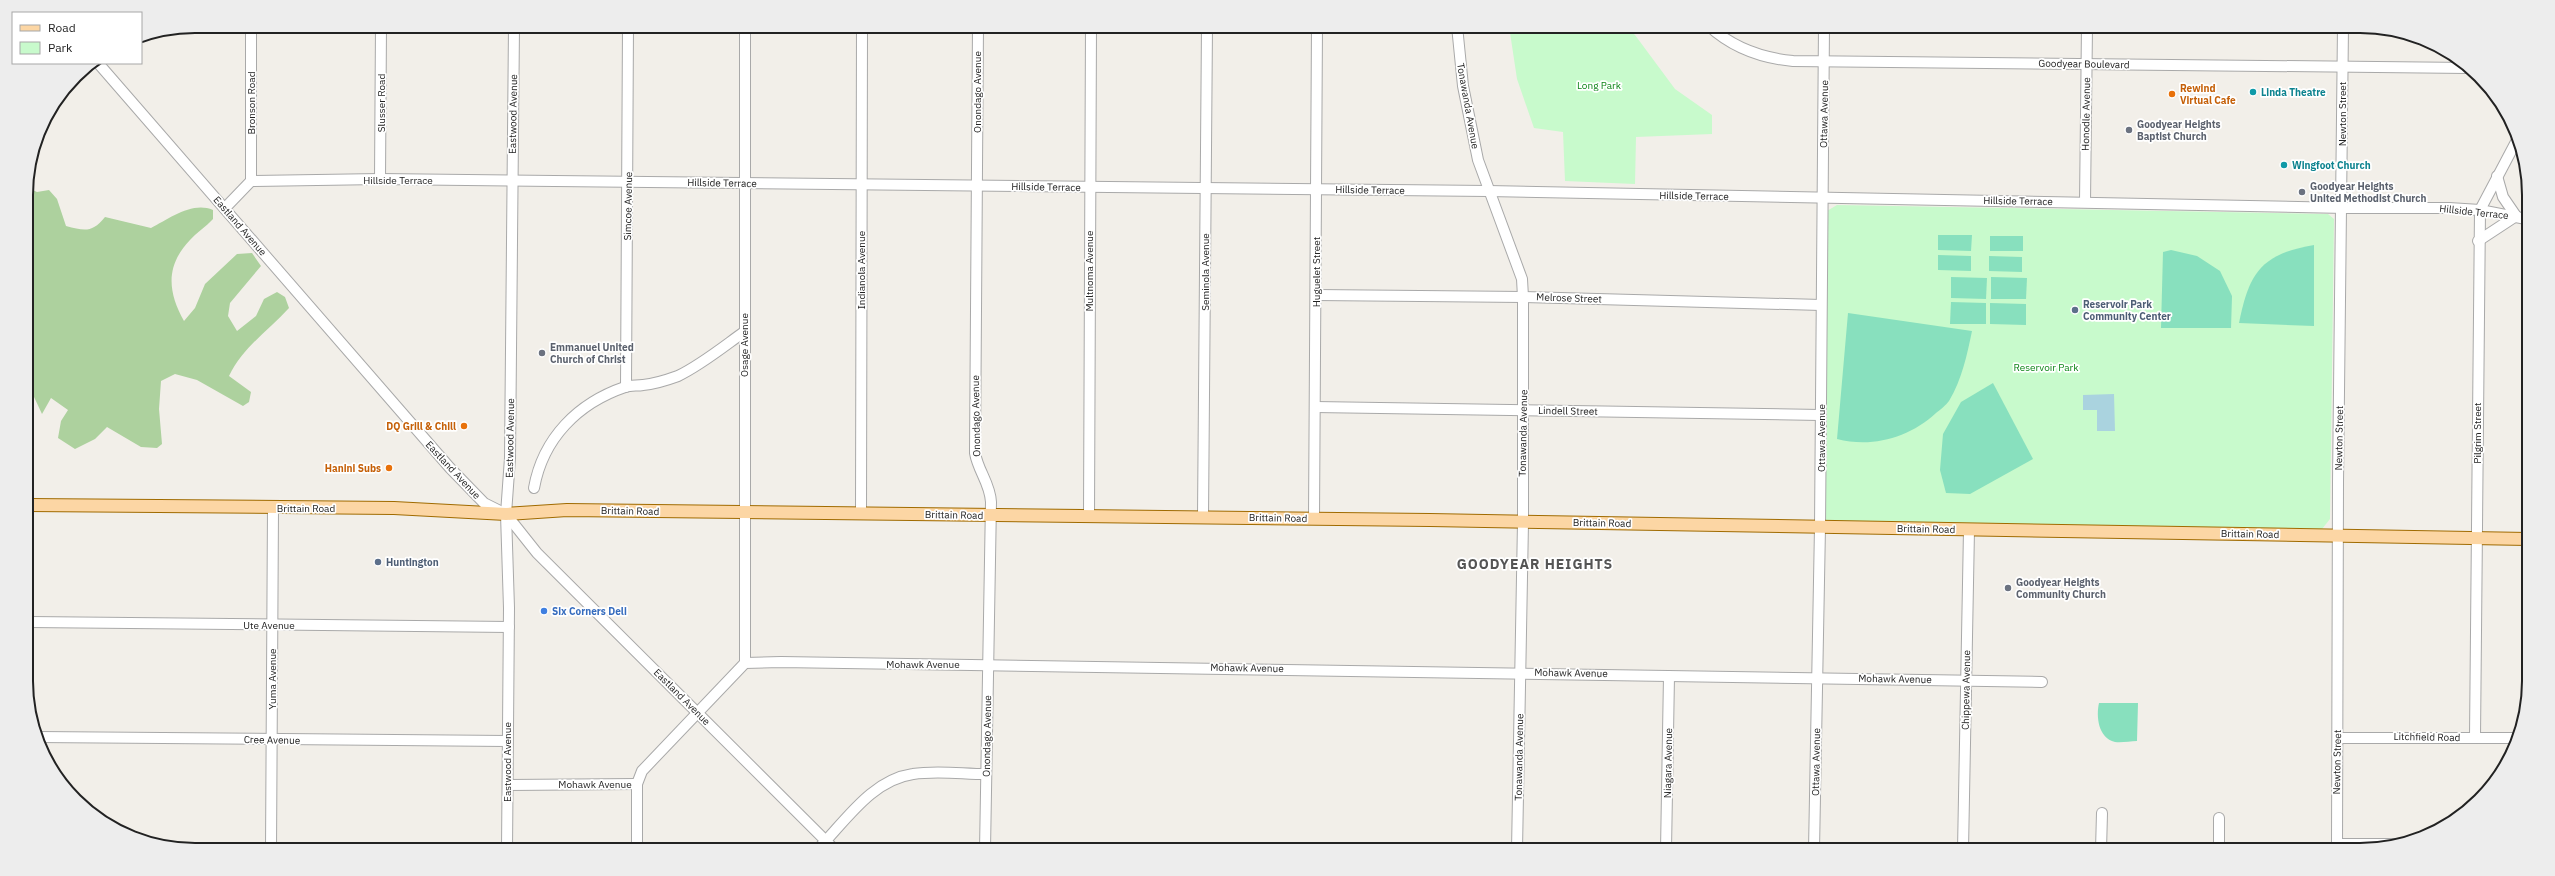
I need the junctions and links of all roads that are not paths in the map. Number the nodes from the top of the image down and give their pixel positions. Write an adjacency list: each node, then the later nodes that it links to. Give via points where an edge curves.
1 (251, 33): 25 (street, Bronson Road)
2 (381, 33): 23 (street, Slusser Road)
3 (514, 33): 24 (street, Eastwood Avenue)
4 (628, 33): 26 (street, Simcoe Avenue)
5 (745, 33): 27 (street, Osage Avenue)
6 (862, 33): 28 (street, Indianola Avenue)
7 (978, 33): 29 (street, Onondago Avenue)
8 (1091, 33): 30 (street, Multnoma Avenue)
9 (1207, 33): 31 (street, Seminola Avenue)
10 (1317, 33): 32 (street, Huguelet Street)
11 (1458, 33): 33 (street, Tonawanda Avenue, via 1470,122)
12 (1718, 33): 16 (street, Goodyear Boulevard, via 1728,41 1757,55 1779,60)
13 (1824, 33): 16 (street, Ottawa Avenue)
14 (2087, 33): 18 (street, Honodle Avenue)
15 (2343, 33): 19 (street, Newton Street)
16 (1824, 62): 18 (street, Goodyear Boulevard); 34 (street, Ottawa Avenue)
17 (99, 64): 37 (street, Eastland Avenue)
18 (2086, 65): 19 (street, Goodyear Boulevard); 35 (street, Honodle Avenue)
19 (2342, 66): 20 (street, Goodyear Boulevard); 36 (street, Newton Street)
20 (2461, 68)
21 (2514, 146): 22 (street, Pilgrim Street)
22 (2497, 176): 38 (street, Pilgrim Street); 39 (street, via 2503,197)
23 (380, 179): 24 (street, Hillside Terrace); 25 (street, Hillside Terrace)
24 (512, 180): 26 (street, Hillside Terrace); 54 (street, Eastwood Avenue, via 510,458)
25 (251, 181): 37 (street)
26 (628, 181): 27 (street, Hillside Terrace); 46 (street, Simcoe Avenue)
27 (744, 183): 28 (street, Hillside Terrace); 45 (street, Osage Avenue)
28 (862, 184): 29 (street, Hillside Terrace); 55 (street, Indianola Avenue)
29 (976, 185): 30 (street, Hillside Terrace); 56 (street, Onondago Avenue, via 975,453 979,468 989,487)
30 (1090, 187): 31 (street, Hillside Terrace); 57 (street, Multnoma Avenue)
31 (1206, 188): 32 (street, Hillside Terrace); 58 (street, Seminola Avenue)
32 (1316, 190): 33 (street, Hillside Terrace); 42 (street, Huguelet Street)
33 (1488, 191): 34 (street, Hillside Terrace); 43 (street, Tonawanda Avenue, via 1522,278)
34 (1823, 198): 35 (street, Hillside Terrace); 44 (street, Ottawa Avenue)
35 (2085, 202): 36 (street, Hillside Terrace)
36 (2342, 207): 38 (street, Hillside Terrace); 63 (street, Newton Street)
37 (225, 208): 54 (street, Eastland Avenue, via 450,468 484,503)
38 (2480, 210): 39 (street, Hillside Terrace); 41 (street, Pilgrim Street)
39 (2516, 216): 40 (street, Hillside Terrace); 41 (street)
40 (2522, 218)
41 (2478, 241): 65 (street, Pilgrim Street)
42 (1316, 295): 43 (street, Melrose Street); 47 (street, Huguelet Street)
43 (1523, 297): 44 (street, Melrose Street); 48 (street, Tonawanda Avenue)
44 (1822, 305): 49 (street, Ottawa Avenue)
45 (744, 332): 46 (street, via 678,375 644,385); 53 (street, Osage Avenue)
46 (626, 387): 50 (street, via 587,406 565,423 548,448)
47 (1315, 407): 48 (street, Lindell Street); 59 (street, Huguelet Street)
48 (1524, 410): 49 (street, Lindell Street); 60 (street, Tonawanda Avenue)
49 (1820, 415): 61 (street, Ottawa Avenue)
50 (534, 488)
51 (33, 505): 52 (main road, Brittain Road)
52 (273, 508): 54 (main road, Brittain Road, via 445,509); 67 (street, Yuma Avenue)
53 (746, 512): 54 (main road, Brittain Road, via 566,510); 55 (main road, Brittain Road); 69 (street, Osage Avenue)
54 (506, 514): 68 (street, Eastwood Avenue); 76 (street, Eastland Avenue, via 537,554)
55 (860, 514): 56 (main road, Brittain Road)
56 (991, 515): 57 (main road, Brittain Road); 70 (street, Onondago Avenue)
57 (1089, 516): 58 (main road, Brittain Road)
58 (1203, 517): 59 (main road, Brittain Road)
59 (1314, 519): 60 (main road, Brittain Road)
60 (1523, 522): 61 (main road, Brittain Road); 71 (street, Tonawanda Avenue)
61 (1820, 527): 62 (main road, Brittain Road); 73 (street, Ottawa Avenue)
62 (1969, 530): 63 (main road, Brittain Road); 74 (street, Chippewa Avenue)
63 (2338, 535): 65 (main road, Brittain Road); 78 (street, Newton Street)
64 (2522, 539): 65 (main road, Brittain Road)
65 (2476, 540): 79 (street, Pilgrim Street)
66 (33, 622): 67 (street, Ute Avenue)
67 (272, 625): 68 (street, Ute Avenue); 81 (street, Yuma Avenue)
68 (509, 627): 82 (street, Eastwood Avenue)
69 (745, 663): 70 (street, Mohawk Avenue); 76 (street, Mohawk Avenue)
70 (989, 664): 71 (street, Mohawk Avenue); 83 (street, Onondago Avenue)
71 (1520, 672): 72 (street, Mohawk Avenue); 93 (street, Tonawanda Avenue)
72 (1669, 676): 73 (street, Mohawk Avenue); 94 (street, Niagara Avenue)
73 (1817, 678): 74 (street, Mohawk Avenue); 95 (street, Ottawa Avenue)
74 (1966, 680): 75 (street, Mohawk Avenue); 96 (street, Chippewa Avenue)
75 (2042, 682)
76 (698, 711): 84 (street, Mohawk Avenue, via 642,771); 88 (street, Eastland Avenue)
77 (43, 737): 81 (street, Cree Avenue)
78 (2338, 738): 79 (street, Litchfield Road); 99 (street, Newton Street)
79 (2475, 738): 80 (street, Litchfield Road)
80 (2512, 738)
81 (272, 739): 82 (street, Cree Avenue); 89 (street, Yuma Avenue)
82 (507, 741): 85 (street, Eastwood Avenue)
83 (986, 774): 88 (street, via 918,773 890,781 868,797); 92 (street, Onondago Avenue)
84 (637, 784): 85 (street, Mohawk Avenue); 91 (street)
85 (508, 785): 90 (street, Eastwood Avenue)
86 (2102, 813): 97 (street)
87 (2219, 818): 98 (street)
88 (826, 841)
89 (271, 843)
90 (507, 843)
91 (638, 843)
92 (985, 843)
93 (1517, 843)
94 (1666, 843)
95 (1814, 843)
96 (1963, 843)
97 (2101, 843)
98 (2219, 843)
99 (2337, 843)

